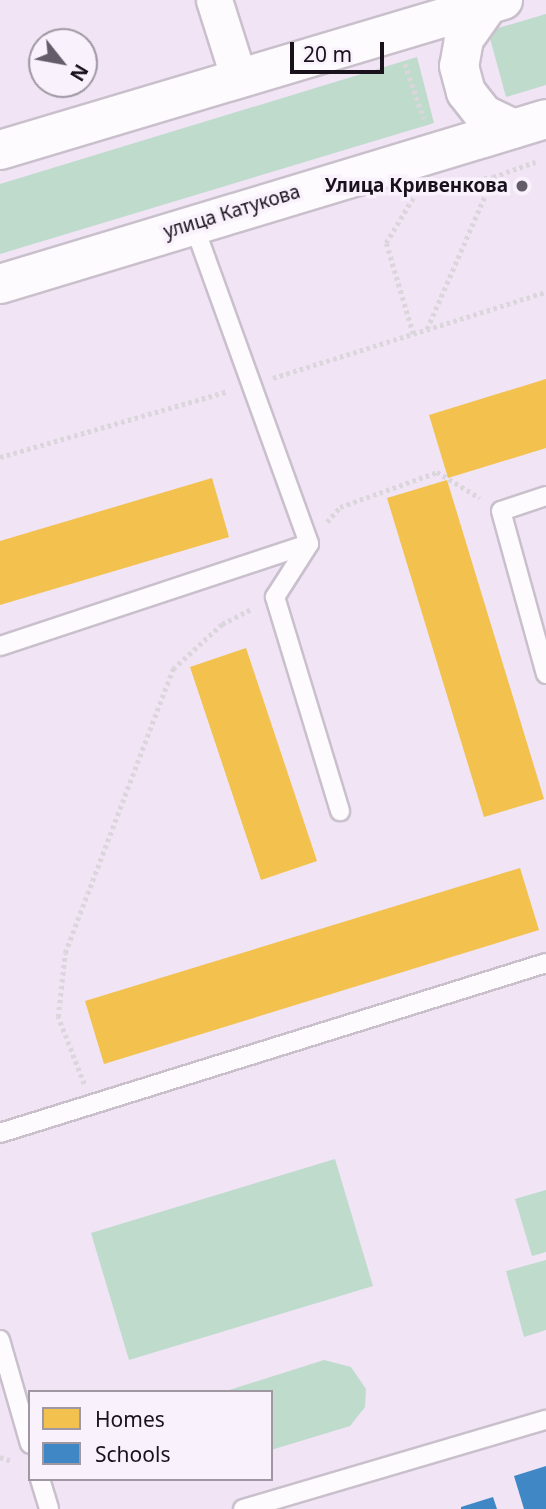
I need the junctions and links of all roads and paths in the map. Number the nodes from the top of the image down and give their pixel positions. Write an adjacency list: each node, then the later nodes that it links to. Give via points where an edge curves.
1 (214, 0): 4 (street)
2 (496, 2): 3 (main road); 5 (main road, via 464,39 459,66 466,92 483,114)
3 (394, 33): 4 (main road); 7 (path)
4 (239, 79): 6 (main road)
5 (530, 124): 7 (main road, улица Катукова)
6 (0, 150)
7 (436, 151): 12 (main road, улица Катукова)
8 (546, 158): 9 (path)
9 (493, 177): 10 (path); 14 (path)
10 (469, 179)
11 (426, 189): 15 (path, via 416,193 386,243)
12 (193, 223): 13 (main road, улица Катукова); 18 (lane)
13 (0, 284)
14 (427, 330)
15 (413, 334)
16 (546, 496): 17 (lane)
17 (501, 511): 18 (path, via 437,472 340,507); 21 (lane)
18 (309, 544): 19 (lane); 20 (lane)
19 (275, 597): 22 (lane); 24 (path, via 222,624 173,669 65,953 58,1017)
20 (0, 646)
21 (546, 674)
22 (340, 811)
23 (546, 963): 24 (lane)
24 (92, 1104): 25 (lane)
25 (0, 1133)
26 (0, 1340): 28 (lane)
27 (546, 1420): 31 (lane)
28 (28, 1437)
29 (41, 1481): 30 (lane)
30 (48, 1509)
31 (243, 1509)

